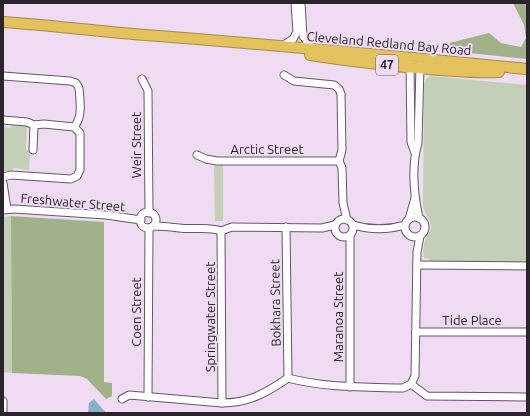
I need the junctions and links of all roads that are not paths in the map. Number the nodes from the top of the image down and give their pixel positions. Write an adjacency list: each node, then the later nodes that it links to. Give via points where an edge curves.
1 (294, 3): 5 (street, via 296,32 293,39)
2 (301, 3): 6 (street, via 303,36)
3 (4, 22): 4 (highway, Cleveland Redland Bay Road / 47)
4 (248, 43): 5 (highway, Cleveland Redland Bay Road / 47); 7 (highway, Cleveland Redland Bay Road / 47, via 281,51 358,62)
5 (284, 46): 6 (highway, Cleveland Redland Bay Road / 47)
6 (313, 49): 7 (highway, Cleveland Redland Bay Road / 47)
7 (415, 63): 8 (highway, Cleveland Redland Bay Road / 47, via 478,72); 20 (street, via 418,143 415,153)
8 (527, 70)
9 (284, 75): 17 (street, via 294,81 334,85 339,89 342,150)
10 (3, 76): 14 (street, via 70,81 76,84 80,88 80,116)
11 (142, 79): 22 (street, Weir Street, via 148,91)
12 (3, 120): 13 (street)
13 (34, 125): 14 (street); 15 (street)
14 (74, 127): 18 (street, via 80,133 80,170 77,176 71,179 11,175)
15 (33, 150)
16 (197, 155): 17 (street, Arctic Street, via 217,161)
17 (339, 161): 28 (street, via 342,168)
18 (3, 177)
19 (3, 183): 21 (street)
20 (415, 198): 23 (street); 29 (street)
21 (5, 210): 24 (street, Freshwater Street, via 106,215)
22 (152, 215): 24 (street, via 144,214); 25 (street); 26 (street, via 156,222)
23 (420, 218): 29 (street, via 414,217); 31 (street, via 425,228)
24 (141, 220): 26 (street, via 144,227)
25 (171, 226): 26 (street); 30 (street, via 213,228)
26 (151, 227): 40 (street, Coen Street)
27 (286, 228): 28 (street); 30 (street, via 232,227); 37 (street, Bokhara Street)
28 (344, 229): 29 (street); 39 (street, Maranoa Street, via 350,248)
29 (408, 229): 31 (street); 32 (street)
30 (221, 231): 44 (street, Springwater Street)
31 (420, 236): 32 (street)
32 (417, 252): 33 (street)
33 (417, 265): 34 (street); 35 (street)
34 (527, 266)
35 (416, 332): 36 (street, Tide Place); 38 (street, via 415,376)
36 (527, 332)
37 (288, 378): 39 (street); 44 (street, via 245,401)
38 (411, 384): 39 (street, via 403,388); 41 (street, via 427,396)
39 (350, 387)
40 (148, 397): 42 (street, via 129,395); 44 (street)
41 (527, 397)
42 (122, 399)
43 (3, 401): 45 (street)
44 (222, 403)
45 (4, 413)

